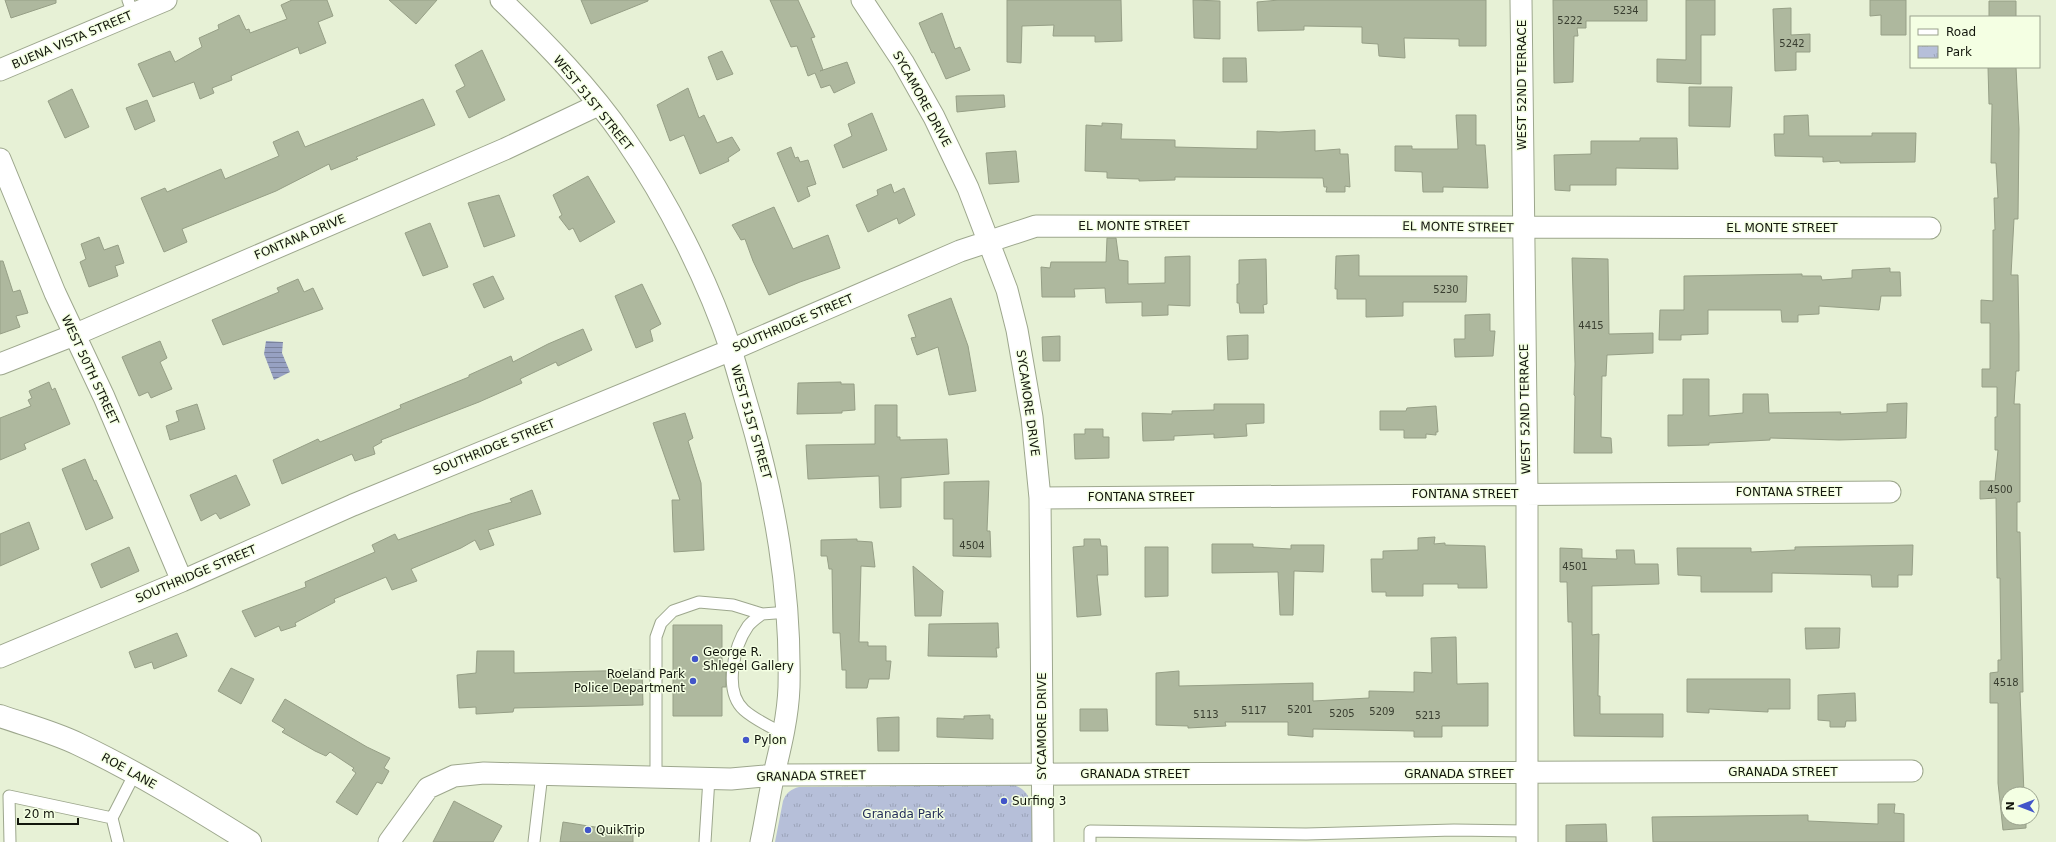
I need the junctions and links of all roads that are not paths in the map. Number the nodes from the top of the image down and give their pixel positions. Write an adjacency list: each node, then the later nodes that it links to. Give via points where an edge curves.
1 (166, 0): 5 (street, BUENA VISTA STREET)
2 (501, 0): 7 (street, WEST 51ST STREET, via 544,43)
3 (862, 0): 11 (street, SYCAMORE DRIVE, via 903,62 934,117 968,188)
4 (1521, 0): 9 (street, WEST 52ND TERRACE)
5 (131, 7): 6 (street, BUENA VISTA STREET)
6 (0, 70)
7 (598, 105): 12 (street, FONTANA DRIVE, via 505,149); 13 (street, WEST 51ST STREET, via 624,137 658,191 694,261)
8 (0, 159): 12 (street, WEST 50TH STREET)
9 (1523, 228): 10 (street, EL MONTE STREET); 11 (street, EL MONTE STREET, via 1036,226); 16 (street, WEST 52ND TERRACE)
10 (1930, 228)
11 (989, 241): 13 (street, SOUTHRIDGE STREET, via 960,251); 17 (street, SYCAMORE DRIVE, via 1007,290 1017,330 1032,417)
12 (74, 335): 14 (street, FONTANA DRIVE); 18 (street, WEST 50TH STREET, via 104,397)
13 (731, 350): 18 (street, SOUTHRIDGE STREET, via 353,505); 19 (street, WEST 51ST STREET, via 765,468 784,572)
14 (0, 364)
15 (1890, 492): 16 (street, FONTANA STREET)
16 (1527, 494): 17 (street, FONTANA STREET); 26 (street, WEST 52ND TERRACE)
17 (1040, 498): 28 (street, SYCAMORE DRIVE)
18 (182, 580): 21 (street, SOUTHRIDGE STREET)
19 (788, 612): 20 (lane); 23 (street, WEST 51ST STREET, via 789,689)
20 (762, 614): 23 (lane, via 748,626 738,650 732,669 732,688 743,709); 30 (lane, via 733,605 699,602 673,610 661,623 656,637)
21 (0, 656)
22 (0, 716): 25 (street, ROE LANE, via 77,743)
23 (784, 734): 29 (street, WEST 51ST STREET)
24 (1912, 771): 26 (street, GRANADA STREET)
25 (135, 773): 33 (lane); 40 (street, ROE LANE)
26 (1528, 773): 28 (street, GRANADA STREET); 35 (street, WEST 52ND TERRACE)
27 (542, 774): 30 (street, GRANADA STREET); 41 (street, GRANADA STREET, via 484,773 454,776 428,788); 42 (lane)
28 (1042, 774): 29 (street, GRANADA STREET); 45 (street, SYCAMORE DRIVE)
29 (774, 776): 31 (street, GRANADA STREET); 44 (street, WEST 51ST STREET)
30 (656, 777): 31 (street, GRANADA STREET)
31 (709, 778): 43 (lane)
32 (4, 796): 33 (lane); 38 (lane)
33 (112, 818): 39 (lane)
34 (1177, 837): 36 (lane); 46 (lane, via 1090,831)
35 (1527, 837): 37 (lane, via 1454,830)
36 (1239, 838): 37 (lane)
37 (1306, 838)
38 (10, 842)
39 (118, 842)
40 (250, 842)
41 (389, 842)
42 (534, 842)
43 (705, 842)
44 (761, 842)
45 (1043, 842)
46 (1090, 842)

